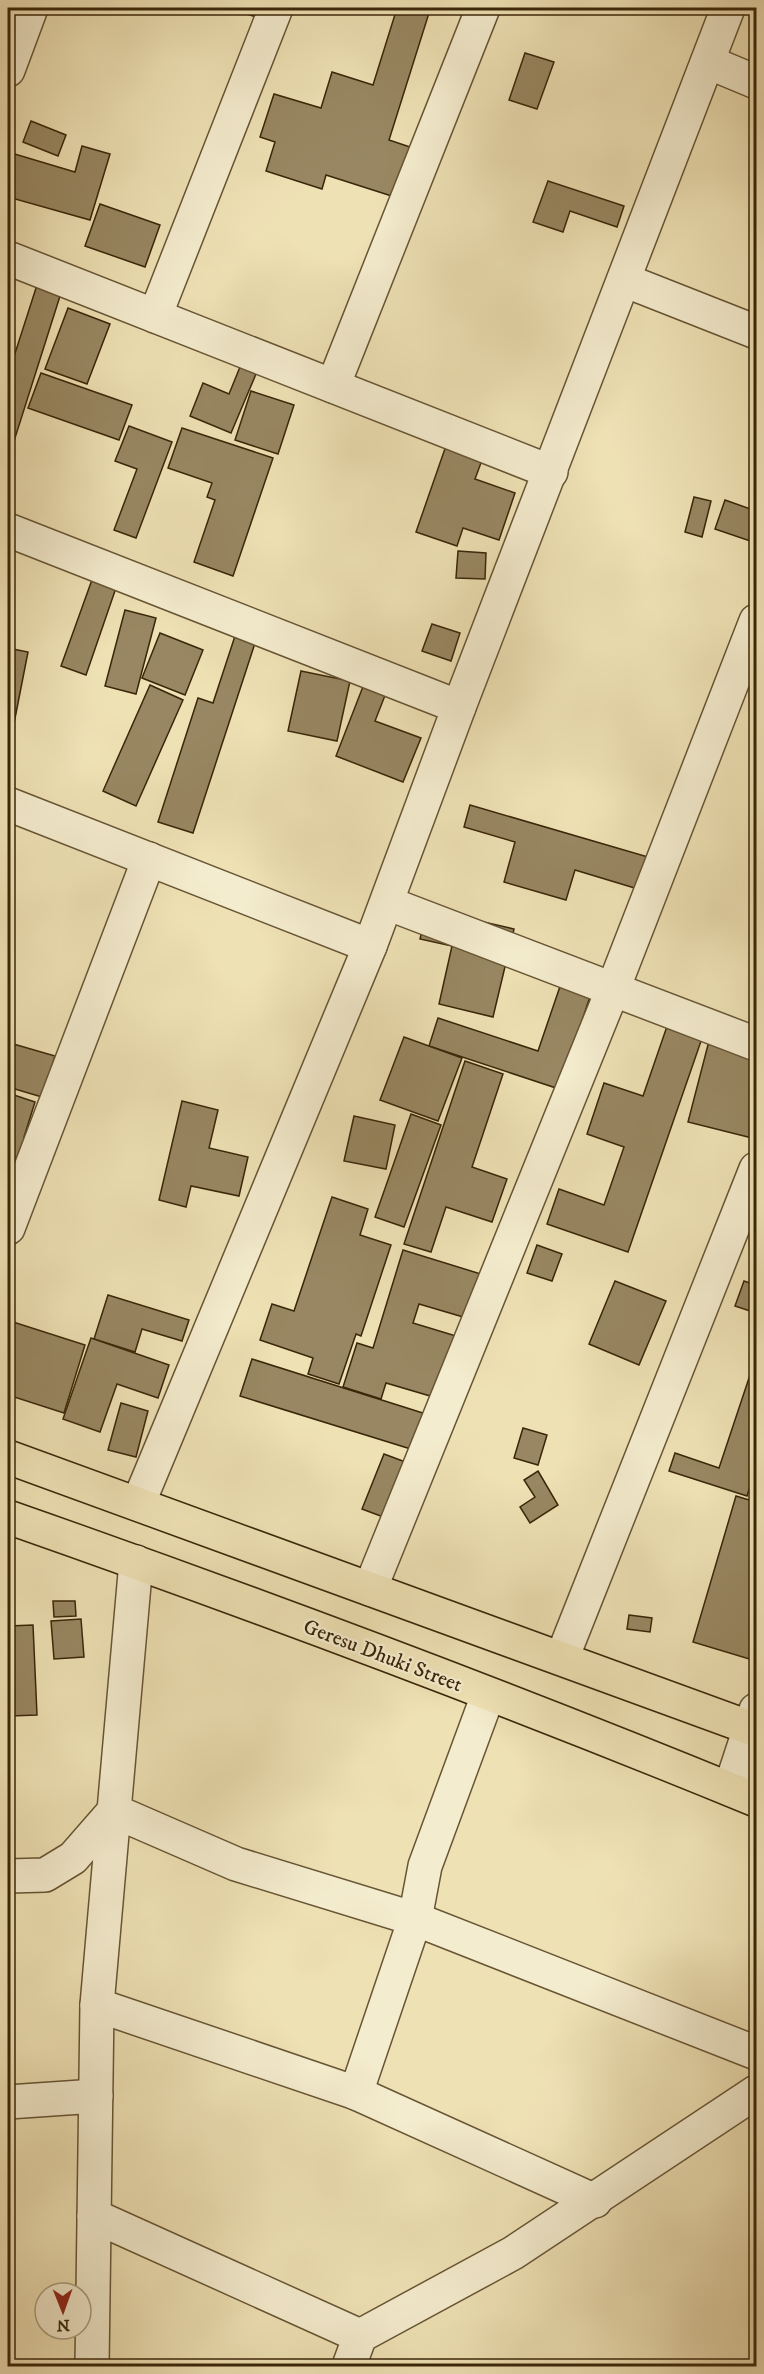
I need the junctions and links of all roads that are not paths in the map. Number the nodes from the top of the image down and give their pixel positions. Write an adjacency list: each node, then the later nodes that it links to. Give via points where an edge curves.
1 (31, 8): 6 (street)
2 (276, 8): 10 (street)
3 (483, 8): 12 (street)
4 (728, 8): 5 (street)
5 (708, 62): 7 (street); 9 (street)
6 (8, 70)
7 (756, 82)
8 (8, 258): 10 (street)
9 (624, 280): 11 (street); 13 (street)
10 (155, 316): 12 (street)
11 (756, 332)
12 (333, 386): 13 (street)
13 (551, 472): 16 (street)
14 (8, 530): 16 (street)
15 (756, 621): 21 (street)
16 (459, 707): 19 (street)
17 (8, 804): 18 (street)
18 (149, 859): 20 (street); 24 (street)
19 (387, 903): 20 (street); 21 (street)
20 (370, 946): 26 (street)
21 (613, 989): 22 (street); 29 (street)
22 (756, 1044)
23 (756, 1170): 30 (street)
24 (8, 1228)
25 (8, 1457): 26 (main road)
26 (138, 1504): 29 (main road)
27 (8, 1517): 28 (main road, Geresu Dhuki Street)
28 (136, 1562): 31 (main road, Geresu Dhuki Street); 34 (street)
29 (370, 1588): 30 (main road)
30 (562, 1658): 32 (main road)
31 (488, 1695): 33 (main road, Geresu Dhuki Street); 36 (street, via 425,1866)
32 (754, 1722): 33 (street)
33 (743, 1795)
34 (114, 1811): 35 (street, via 73,1858 45,1875); 36 (street, via 236,1864); 37 (street)
35 (8, 1876)
36 (416, 1919): 38 (street); 40 (street)
37 (97, 2005): 40 (street); 41 (street)
38 (756, 2053)
39 (756, 2092): 43 (street)
40 (356, 2093): 43 (street)
41 (96, 2096): 42 (street); 44 (street)
42 (8, 2102)
43 (595, 2201): 45 (street, via 513,2253)
44 (94, 2216): 45 (street); 46 (street)
45 (360, 2336): 47 (street)
46 (92, 2367)
47 (349, 2367)

